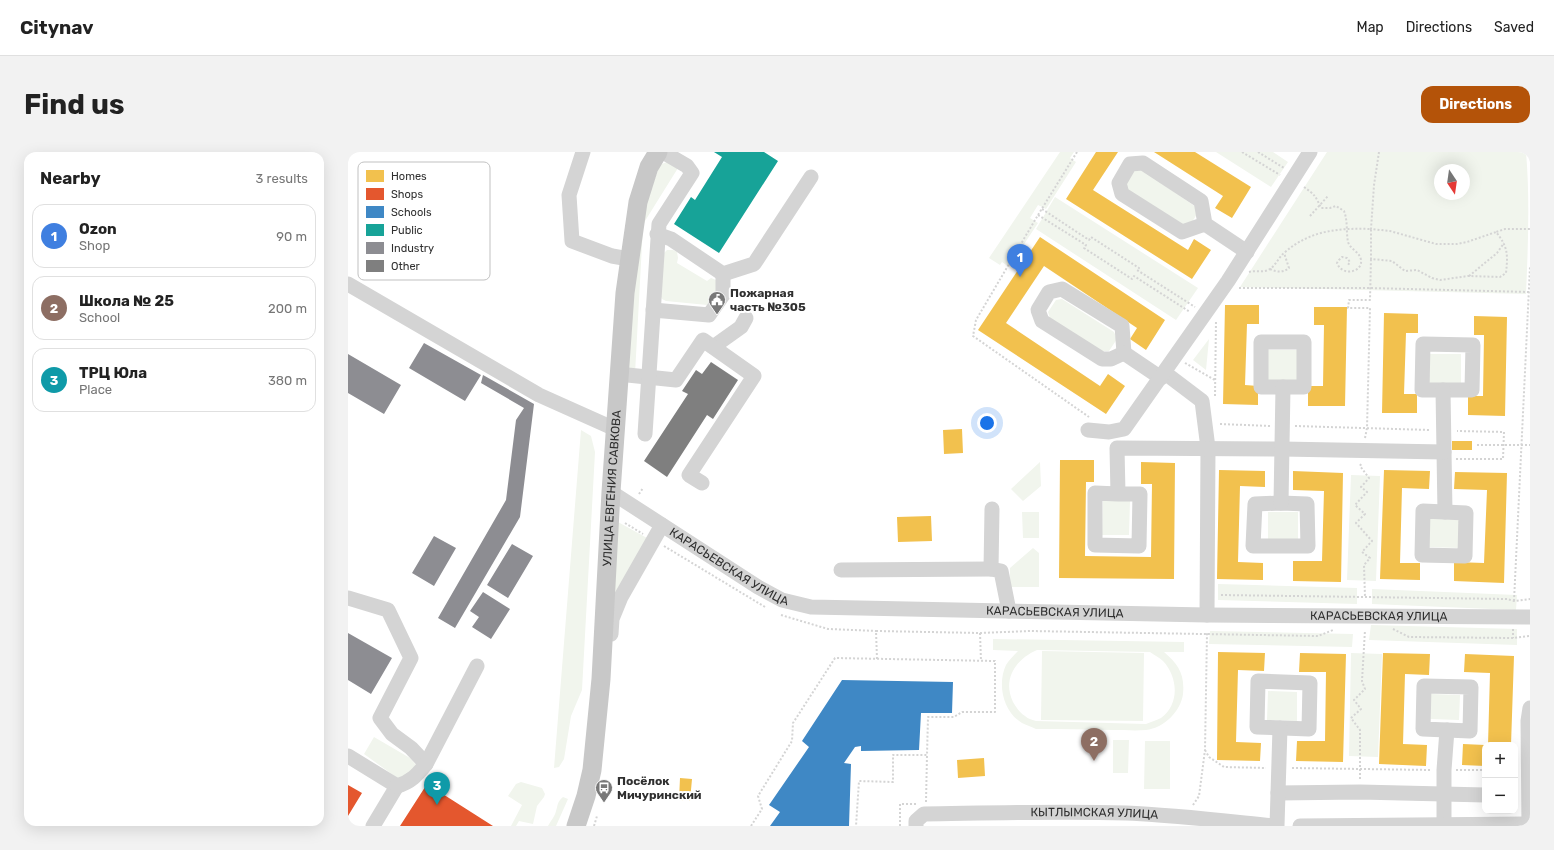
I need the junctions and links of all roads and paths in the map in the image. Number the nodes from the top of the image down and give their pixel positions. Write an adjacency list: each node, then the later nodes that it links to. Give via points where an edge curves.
1 (583, 152): 24 (street, via 569,195 572,241 612,256)
2 (658, 152): 24 (main road, УЛИЦА ЕВГЕНИЯ САВКОВА, via 649,167 638,202)
3 (663, 152): 20 (street, via 687,166 692,173 659,224)
4 (1242, 152): 9 (path)
5 (1258, 152): 9 (path)
6 (1310, 152): 9 (street)
7 (1379, 152): 17 (path)
8 (811, 177): 29 (street, via 754,264)
9 (1294, 179): 11 (path, via 1312,192); 22 (street)
10 (1328, 196): 11 (path)
11 (1320, 205): 14 (path); 16 (path, via 1321,208 1336,206 1344,211)
12 (1042, 208): 38 (path, via 1089,240 1091,237 1139,268 1137,270)
13 (1038, 215): 38 (path, via 1086,245 1084,248 1132,279 1134,276)
14 (1310, 216)
15 (1205, 224): 15 (street, via 1201,201 1143,163 1130,164 1119,183 1122,194 1182,232); 22 (street)
16 (1348, 229): 17 (path); 23 (path, via 1323,231); 26 (path, via 1348,242 1361,259 1361,264 1353,271 1346,272 1337,263 1342,257 1347,258 1350,262)
17 (1371, 229): 19 (path, via 1390,231 1436,244 1467,242); 25 (path)
18 (1530, 229): 19 (path, via 1505,229)
19 (1496, 232): 21 (path)
20 (657, 234): 29 (street, via 671,239); 36 (street)
21 (1504, 243): 30 (path, via 1497,253); 30 (path, via 1507,254 1506,273 1500,277)
22 (1247, 252): 32 (street)
23 (1284, 253): 28 (path); 28 (path, via 1289,268 1279,272)
24 (629, 259): 43 (main road, УЛИЦА ЕВГЕНИЯ САВКОВА)
25 (1370, 259): 30 (path, via 1392,261 1405,271 1417,270 1440,280); 33 (path)
26 (1348, 265)
27 (1530, 267): 34 (path)
28 (1270, 269): 32 (path, via 1253,271)
29 (723, 274): 37 (street, via 723,295 709,315)
30 (1468, 276)
31 (348, 284): 52 (street, via 539,396)
32 (1230, 284): 33 (path); 38 (street)
33 (1370, 288): 34 (path); 35 (path, via 1370,300 1349,300 1348,308)
34 (1529, 292): 56 (path)
35 (1370, 308)
36 (653, 310): 37 (street); 45 (street)
37 (702, 314): 40 (street)
38 (1207, 316): 44 (street); 46 (path)
39 (746, 318): 40 (street, via 741,327)
40 (708, 343): 45 (street, via 676,380); 64 (street, via 754,376 689,475)
41 (1124, 353): 41 (street, via 1122,326 1062,289 1049,292 1038,310 1042,321 1102,359 1111,359); 44 (street)
42 (1182, 361): 46 (path)
43 (618, 374): 45 (street); 52 (main road, УЛИЦА ЕВГЕНИЯ САВКОВА)
44 (1163, 376): 53 (street, via 1124,430); 60 (street, via 1202,401)
45 (649, 378): 55 (street)
46 (1215, 380): 48 (path)
47 (1283, 387): 51 (street)
48 (1215, 390)
49 (1444, 390): 49 (street, via 1422,390 1423,344 1473,345 1472,390); 54 (street)
50 (1220, 424): 51 (path)
51 (1282, 426): 54 (path); 61 (street)
52 (615, 429): 65 (main road, УЛИЦА ЕВГЕНИЯ САВКОВА)
53 (1088, 430)
54 (1444, 430): 58 (path, via 1504,432); 62 (street)
55 (645, 434)
56 (1523, 444): 58 (path); 59 (path); 76 (path)
57 (1477, 445): 58 (path)
58 (1504, 445): 63 (path)
59 (1530, 445)
60 (1208, 448): 61 (street); 66 (street, via 1117,448); 78 (street)
61 (1282, 448): 62 (street); 67 (street)
62 (1444, 452): 69 (street)
63 (1503, 459)
64 (702, 483)
65 (611, 492): 70 (street, КАРАСЬЕВСКАЯ УЛИЦА); 93 (main road, УЛИЦА ЕВГЕНИЯ САВКОВА)
66 (1118, 494): 66 (street, via 1140,494 1139,546 1095,545 1095,493)
67 (1281, 503): 67 (street, via 1307,504 1308,546 1253,546 1255,504)
68 (992, 509): 71 (street)
69 (1445, 512)
70 (662, 525): 77 (street, КАРАСЬЕВСКАЯ УЛИЦА, via 734,573 782,600 811,607); 93 (street, via 621,597 612,619 607,670)
71 (991, 569): 72 (street); 77 (street, via 1001,571)
72 (841, 570)
73 (1215, 595): 76 (path)
74 (348, 598): 99 (street, via 388,610 410,658 380,718 392,734 411,748)
75 (1530, 599): 76 (path)
76 (1514, 601): 79 (path)
77 (1009, 611): 78 (street, КАРАСЬЕВСКАЯ УЛИЦА)
78 (1207, 615): 79 (street, КАРАСЬЕВСКАЯ УЛИЦА)
79 (1513, 617): 80 (street, КАРАСЬЕВСКАЯ УЛИЦА); 89 (path)
80 (1530, 617)
81 (1336, 629): 87 (path, via 1318,636)
82 (1392, 629): 89 (path, via 1409,637)
83 (1358, 630): 84 (path)
84 (1365, 630): 85 (path); 101 (path, via 1362,681 1365,689 1354,700 1361,709 1351,718 1360,730)
85 (1372, 630)
86 (980, 633): 87 (path, via 1030,630); 90 (path, via 876,630); 91 (path)
87 (1207, 633): 100 (path, via 1205,750 1209,757 1224,767)
88 (1530, 636): 89 (path)
89 (1513, 638)
90 (877, 659): 91 (path); 114 (path, via 835,658 793,723 792,741 758,796 762,809)
91 (981, 661): 97 (path, via 995,661 995,712 962,712 954,717 928,717)
92 (477, 666): 99 (street)
93 (601, 679): 113 (main road, УЛИЦА ЕВГЕНИЯ САВКОВА, via 592,770)
94 (1530, 708): 111 (street)
95 (1280, 728): 95 (street, via 1256,728 1258,681 1310,683 1309,729); 100 (street)
96 (1447, 730): 102 (street)
97 (927, 755): 115 (path, via 893,755 892,782 859,780); 116 (path, via 926,804 900,804)
98 (348, 756): 104 (street)
99 (426, 764): 104 (street, via 408,783)
100 (1279, 768): 101 (path); 105 (street)
101 (1359, 769): 102 (path); 106 (path)
102 (1444, 770): 103 (path); 107 (street)
103 (1482, 770)
104 (397, 786): 112 (street)
105 (1278, 792): 106 (street); 117 (street)
106 (1360, 792): 107 (street)
107 (1444, 794): 108 (street); 110 (street)
108 (1482, 794)
109 (916, 824): 117 (street, КЫТЛЫМСКАЯ УЛИЦА, via 924,814 1019,812 1126,813)
110 (1444, 824): 111 (street); 118 (street)
111 (1529, 825)
112 (373, 826)
113 (576, 826)
114 (751, 826)
115 (856, 826)
116 (900, 826)
117 (1276, 826)
118 (1300, 826)

